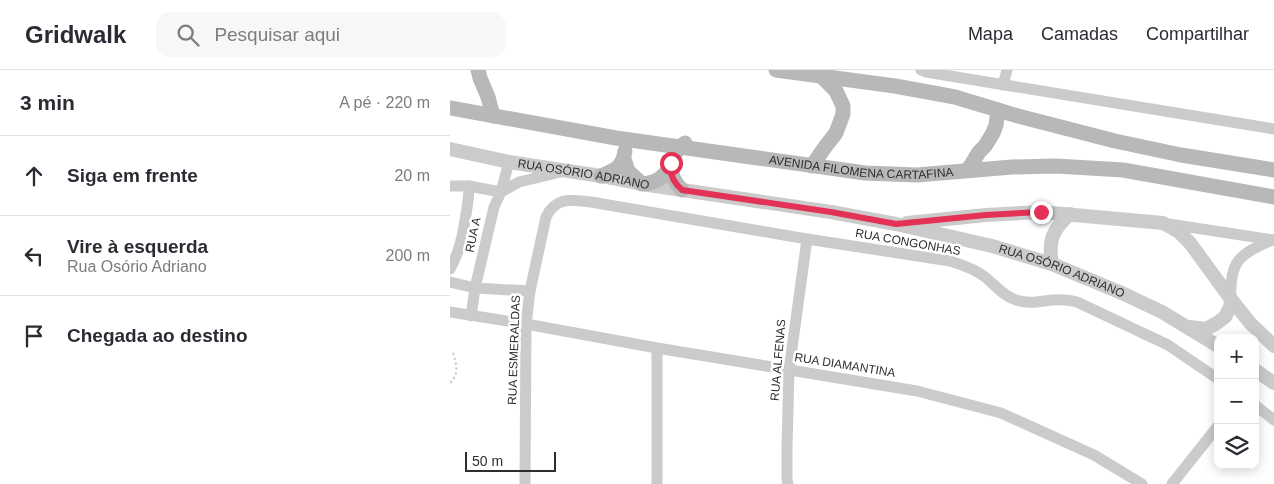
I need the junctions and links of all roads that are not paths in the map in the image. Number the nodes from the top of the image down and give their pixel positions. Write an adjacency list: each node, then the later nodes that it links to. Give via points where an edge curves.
1 (478, 70): 9 (main road)
2 (776, 70): 5 (main road)
3 (921, 70): 6 (street)
4 (1007, 70): 6 (street)
5 (822, 77): 8 (main road, via 903,87 955,97); 16 (main road, via 836,91 843,114 836,133)
6 (1003, 85): 10 (street)
7 (450, 108): 9 (main road, AVENIDA FILOMENA CARTAFINA)
8 (998, 110): 19 (main road, via 993,133); 20 (main road, via 1115,141)
9 (492, 116): 11 (main road, AVENIDA FILOMENA CARTAFINA)
10 (1274, 129)
11 (616, 138): 13 (main road, AVENIDA FILOMENA CARTAFINA); 14 (main road, via 622,136)
12 (450, 149): 15 (street, RUA OSÓRIO ADRIANO)
13 (693, 149): 16 (main road, AVENIDA FILOMENA CARTAFINA); 17 (main road, via 686,142 674,156)
14 (624, 159): 21 (main road, via 614,171); 22 (main road, via 628,171)
15 (509, 162): 18 (street, RUA OSÓRIO ADRIANO); 26 (street, RUA A)
16 (812, 166): 19 (main road, AVENIDA FILOMENA CARTAFINA, via 917,175)
17 (670, 168): 22 (main road, via 658,180); 25 (main road, via 675,184)
18 (566, 170): 21 (street, RUA OSÓRIO ADRIANO); 26 (street, via 519,182)
19 (968, 170): 27 (main road, AVENIDA FILOMENA CARTAFINA, via 1056,166 1123,170)
20 (1274, 170)
21 (601, 176): 22 (street, RUA OSÓRIO ADRIANO)
22 (642, 184): 25 (street, RUA OSÓRIO ADRIANO)
23 (450, 186): 24 (street)
24 (469, 186): 26 (street); 35 (street, RUA A, via 462,238)
25 (682, 190): 31 (street, RUA OSÓRIO ADRIANO)
26 (501, 192): 37 (street, RUA A, via 494,207)
27 (1274, 196)
28 (565, 201): 32 (street, RUA CONGONHAS, via 591,202); 38 (street, RUA ESMERALDAS, via 554,204 546,216)
29 (1070, 214): 30 (street, RUA OSÓRIO ADRIANO); 31 (street, RUA OSÓRIO ADRIANO, via 1015,213); 34 (street, via 1053,235)
30 (1163, 223): 33 (street); 39 (street, RUA OSÓRIO ADRIANO, via 1190,243)
31 (896, 224): 34 (street, RUA OSÓRIO ADRIANO, via 992,246)
32 (807, 239): 47 (street, RUA ALFENAS); 49 (street, RUA CONGONHAS, via 950,261 977,271 1013,300 1033,304 1059,300 1076,302 1168,345)
33 (1273, 240): 39 (street, via 1237,260 1230,285)
34 (1052, 264): 43 (street, RUA OSÓRIO ADRIANO, via 1124,294)
35 (450, 269)
36 (450, 282): 37 (street)
37 (475, 288): 38 (street); 41 (street, RUA A)
38 (530, 291): 42 (street, RUA ESMERALDAS)
39 (1231, 299): 43 (street, via 1225,317 1217,323 1206,329); 45 (street, RUA OSÓRIO ADRIANO)
40 (450, 312): 41 (street, RUA DIAMANTINA)
41 (471, 316): 42 (street, RUA DIAMANTINA)
42 (526, 324): 46 (street, RUA DIAMANTINA); 54 (street, RUA ESMERALDAS)
43 (1187, 326): 44 (street, RUA OSÓRIO ADRIANO)
44 (1214, 343)
45 (1274, 346)
46 (658, 348): 47 (street, RUA DIAMANTINA); 55 (street)
47 (789, 370): 56 (street, RUA ALFENAS); 57 (street, RUA DIAMANTINA, via 916,391 1001,413 1094,455)
48 (1259, 373): 50 (street)
49 (1214, 376)
50 (1274, 383)
51 (1259, 408): 52 (street)
52 (1274, 420)
53 (1214, 431): 58 (street)
54 (525, 484)
55 (657, 484)
56 (788, 484)
57 (1142, 484)
58 (1172, 484)

